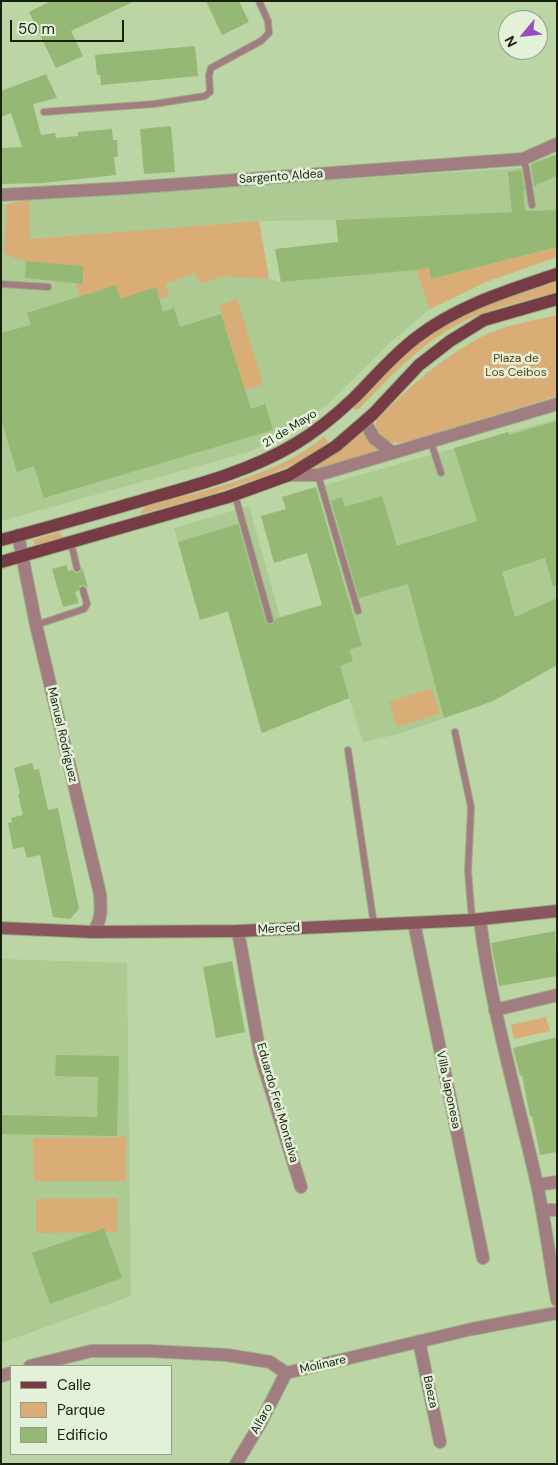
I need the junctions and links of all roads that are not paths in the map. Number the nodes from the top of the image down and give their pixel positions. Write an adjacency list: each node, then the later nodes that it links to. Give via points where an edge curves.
1 (258, 1): 2 (lane, via 268,21 269,33 261,41 211,68 210,92 205,96 154,104)
2 (44, 112)
3 (557, 144): 4 (street, Sargento Aldea)
4 (523, 159): 5 (street, Sargento Aldea); 6 (lane)
5 (1, 194)
6 (532, 205)
7 (557, 274): 19 (main road, 21 de Mayo, via 490,296 433,326 396,355 322,426 265,460 202,483)
8 (1, 284): 9 (lane)
9 (48, 287)
10 (557, 299): 12 (main road, via 484,320 450,340 419,365)
11 (557, 404): 13 (street)
12 (365, 422): 14 (street, via 374,438); 17 (main road, via 336,446)
13 (431, 442): 14 (street); 15 (lane)
14 (393, 453): 16 (street)
15 (441, 473)
16 (318, 475): 17 (street); 26 (lane)
17 (289, 476): 18 (main road)
18 (235, 495): 21 (main road); 27 (lane)
19 (18, 535): 20 (main road, 21 de Mayo); 22 (street, Manuel Rodríguez)
20 (1, 540)
21 (71, 543): 22 (main road); 24 (lane)
22 (21, 557): 23 (main road); 28 (street, Manuel Rodríguez)
23 (1, 562)
24 (77, 568)
25 (83, 590): 28 (lane, via 87,604 84,609)
26 (358, 611)
27 (270, 620)
28 (36, 625): 37 (street, Manuel Rodríguez, via 100,894 101,914)
29 (455, 732): 32 (lane, via 471,806 468,871)
30 (348, 750): 34 (lane)
31 (557, 911): 32 (main road, Merced)
32 (476, 920): 33 (main road, Merced); 39 (street)
33 (414, 923): 34 (main road, Merced); 45 (street, Villa Japonesa)
34 (374, 925): 36 (main road, Merced)
35 (1, 928): 37 (main road, Merced)
36 (238, 931): 37 (main road, Merced); 42 (street, Eduardo Frei Montalva, via 260,1054)
37 (93, 932)
38 (557, 995): 39 (street)
39 (495, 1010): 41 (street)
40 (557, 1182): 41 (street)
41 (537, 1186): 43 (street)
42 (301, 1187)
43 (542, 1210): 44 (street); 46 (street)
44 (557, 1210)
45 (483, 1258)
46 (557, 1300)
47 (557, 1313): 48 (street, Molinare)
48 (419, 1341): 50 (street, Molinare); 51 (street, Baeza)
49 (34, 1365): 50 (street, Molinare, via 90,1351 149,1351 227,1355 270,1362)
50 (286, 1373): 52 (street, Alfaro)
51 (440, 1442)
52 (236, 1464)

